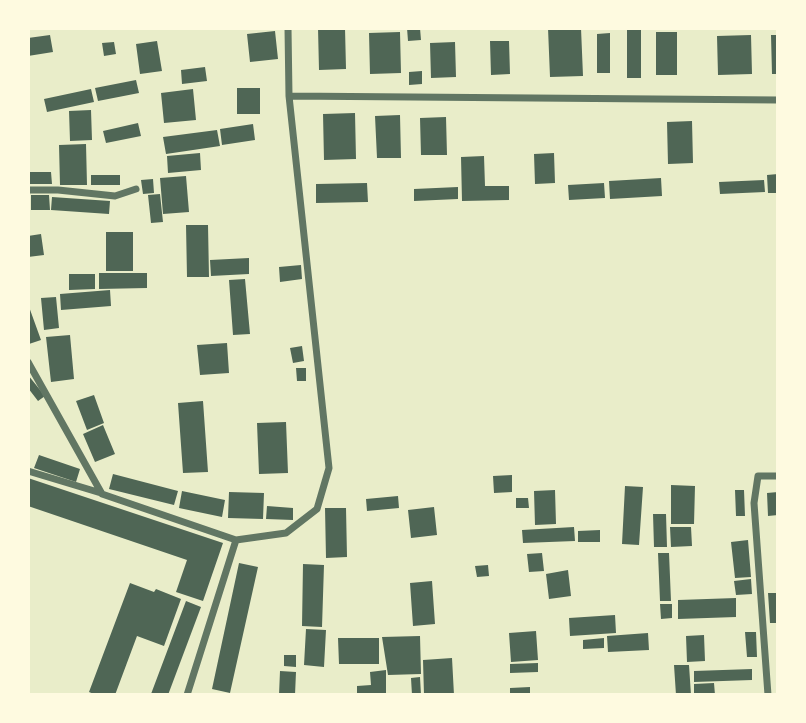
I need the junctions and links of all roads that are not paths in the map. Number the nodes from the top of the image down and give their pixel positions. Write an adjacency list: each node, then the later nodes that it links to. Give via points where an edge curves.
1 (288, 28): 2 (street)
2 (289, 96): 3 (street); 10 (street, via 329,468 317,509 286,533)
3 (778, 100)
4 (136, 189): 5 (street, via 115,196)
5 (28, 190)
6 (28, 362): 9 (street)
7 (28, 471): 9 (street)
8 (778, 476): 12 (street, via 758,476 754,503)
9 (102, 494): 10 (street)
10 (236, 540): 11 (street)
11 (187, 695)
12 (768, 695)

